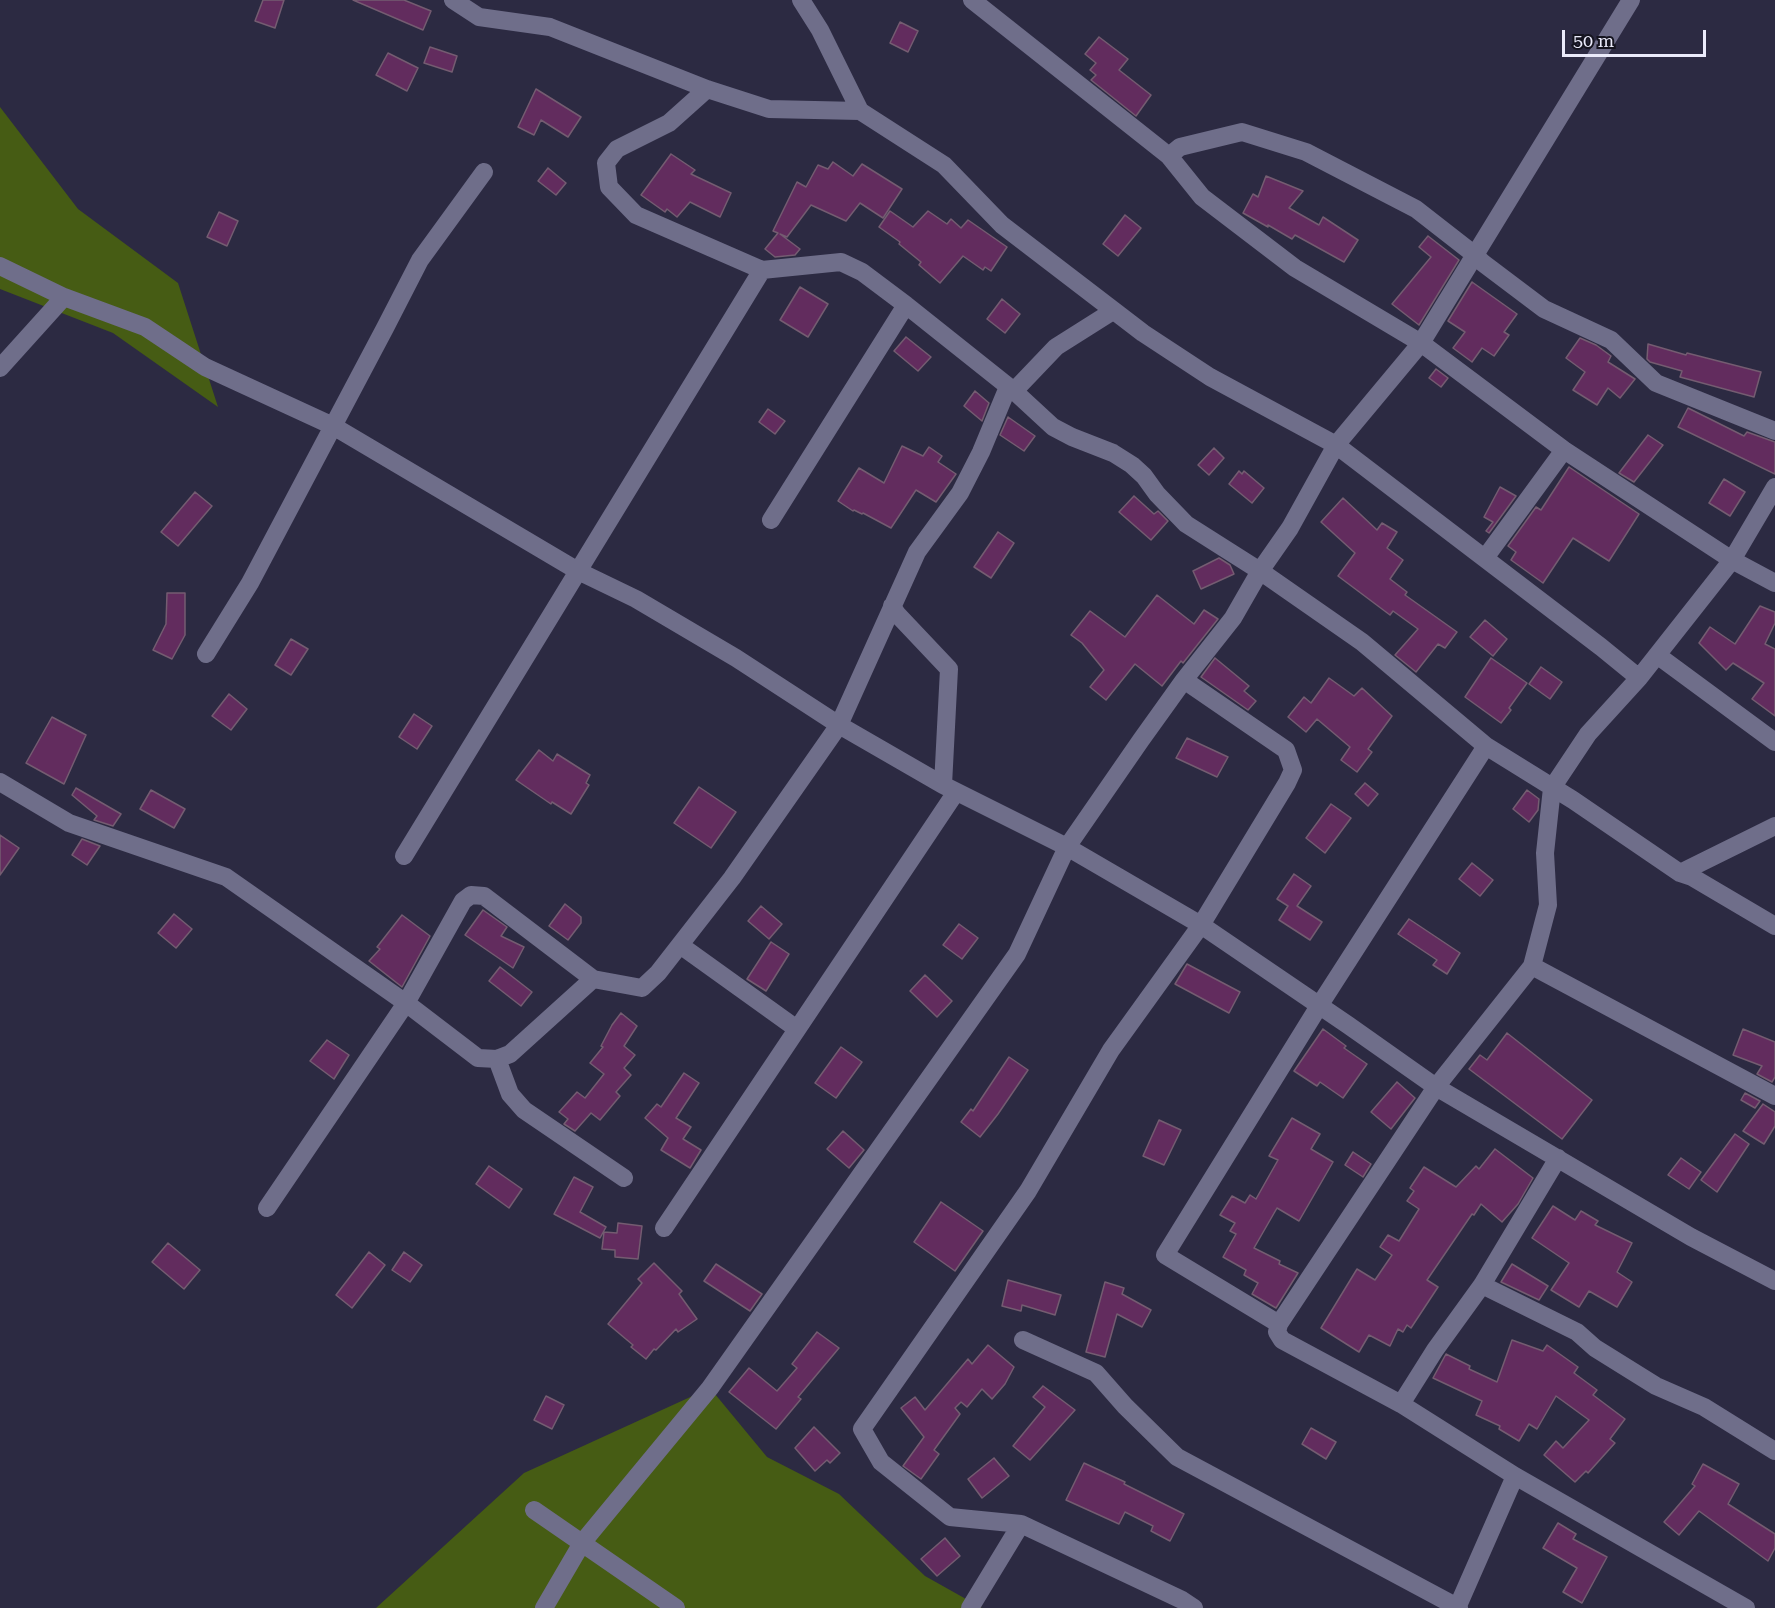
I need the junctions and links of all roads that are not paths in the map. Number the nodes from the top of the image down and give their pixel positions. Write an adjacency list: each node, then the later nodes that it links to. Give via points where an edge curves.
1 (453, 0): 5 (street, via 479,17 550,27)
2 (801, 0): 6 (street)
3 (972, 0): 7 (street)
4 (1631, 0): 9 (street)
5 (707, 89): 6 (street, via 769,109); 11 (street, via 669,123 617,149 606,163 609,187 636,214)
6 (860, 111): 14 (street, via 944,165 1002,225)
7 (1169, 156): 9 (street, via 1180,147 1242,132 1306,153 1416,209); 15 (street, via 1202,197 1295,268)
8 (484, 172): 18 (street, via 420,260)
9 (1476, 255): 15 (street); 19 (street, via 1544,309 1611,340 1656,383)
10 (0, 266): 12 (street)
11 (762, 270): 13 (street, via 841,262 862,272); 26 (street)
12 (64, 297): 16 (street); 18 (street, via 145,327 205,367)
13 (906, 305): 17 (street); 23 (street)
14 (1113, 311): 17 (street, via 1056,347); 20 (street, via 1210,377)
15 (1421, 344): 20 (street); 21 (street)
16 (0, 368)
17 (1011, 389): 27 (street, via 1053,427 1132,465 1186,524); 29 (street, via 960,493 916,552)
18 (333, 426): 26 (street); 30 (street, via 250,583)
19 (1775, 431)
20 (1336, 445): 24 (street); 27 (street, via 1290,528)
21 (1564, 450): 24 (street); 25 (street)
22 (1775, 487): 25 (street)
23 (771, 520)
24 (1485, 558): 32 (street)
25 (1732, 560): 28 (street); 31 (street)
26 (578, 571): 34 (street, via 646,605); 42 (street)
27 (1260, 571): 33 (street, via 1233,618); 36 (street, via 1362,642)
28 (1775, 583)
29 (892, 606): 34 (street); 39 (street, via 950,669)
30 (206, 654)
31 (1657, 655): 32 (street); 35 (street)
32 (1639, 678): 38 (street, via 1588,734)
33 (1184, 680): 41 (street); 44 (street, via 1286,750 1293,770)
34 (839, 724): 39 (street); 46 (street, via 732,878)
35 (1775, 742)
36 (1486, 746): 38 (street); 50 (street)
37 (0, 782): 49 (street, via 69,823 226,877)
38 (1552, 788): 43 (street); 47 (street, via 1545,853 1548,905)
39 (949, 789): 41 (street); 51 (street)
40 (1775, 826): 43 (street)
41 (1067, 847): 44 (street); 68 (street, via 1017,954 710,1388)
42 (404, 856)
43 (1680, 873): 45 (street)
44 (1201, 925): 50 (street); 67 (street, via 1111,1050 1028,1191 862,1430 881,1462 950,1517)
45 (1775, 926)
46 (680, 945): 48 (street, via 642,988); 51 (street)
47 (1532, 966): 53 (street); 54 (street)
48 (593, 979): 49 (street, via 484,896 471,895 463,901); 52 (street, via 510,1054)
49 (406, 1003): 52 (street, via 478,1058); 57 (street)
50 (1319, 1005): 53 (street); 61 (street, via 1165,1255)
51 (797, 1029): 58 (street)
52 (497, 1059): 56 (street, via 510,1094 524,1110)
53 (1436, 1087): 55 (street); 61 (street)
54 (1775, 1096)
55 (1558, 1158): 59 (street, via 1691,1237); 60 (street)
56 (624, 1178)
57 (267, 1209)
58 (664, 1228)
59 (1775, 1281)
60 (1482, 1285): 63 (street); 64 (street, via 1562,1323 1656,1386 1704,1407)
61 (1279, 1324): 63 (street, via 1276,1332 1282,1340)
62 (1023, 1340): 73 (street, via 1095,1373 1177,1457)
63 (1401, 1404): 65 (street)
64 (1775, 1451)
65 (1515, 1476): 73 (street); 74 (street)
66 (534, 1510): 68 (street)
67 (1021, 1524): 71 (street); 72 (street)
68 (582, 1543): 69 (street); 70 (street)
69 (544, 1608)
70 (676, 1608)
71 (970, 1608)
72 (1194, 1608)
73 (1458, 1608)
74 (1746, 1608)

